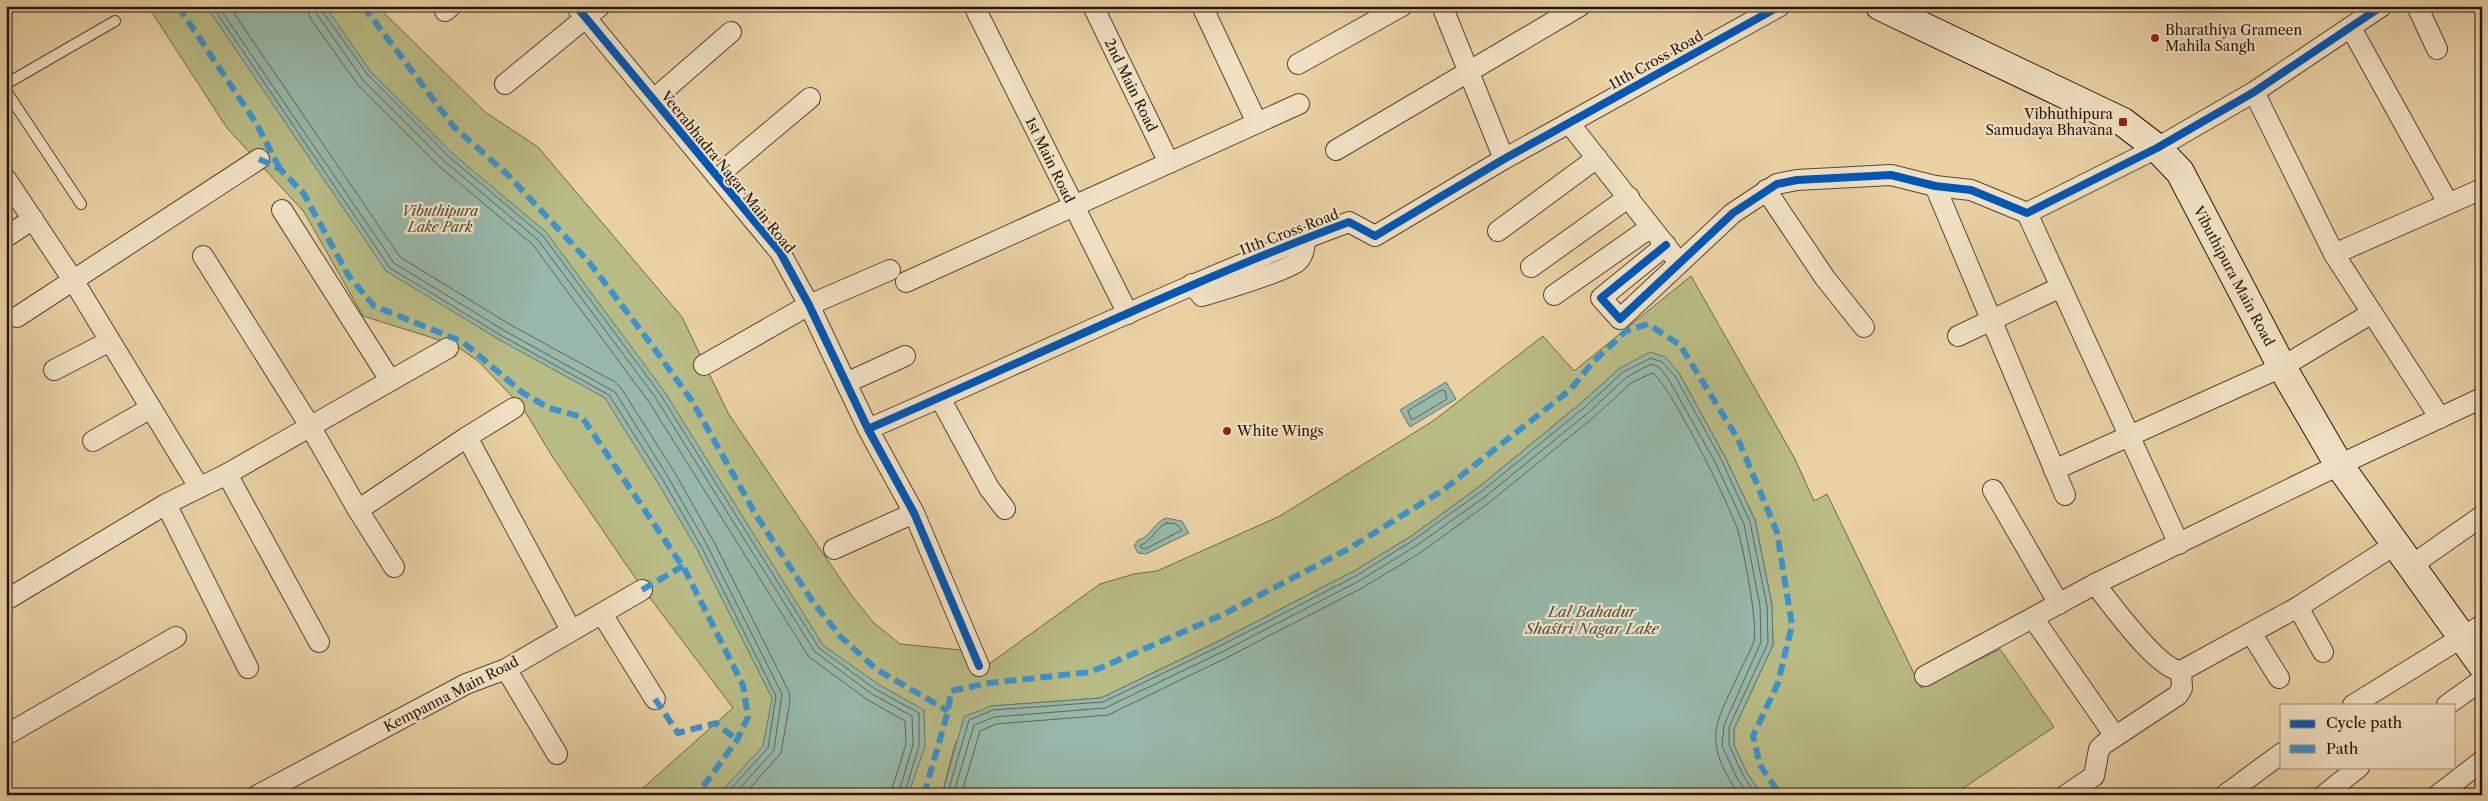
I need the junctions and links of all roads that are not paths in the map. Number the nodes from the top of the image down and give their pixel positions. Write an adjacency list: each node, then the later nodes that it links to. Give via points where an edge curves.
1 (974, 6): 41 (street, 1st Main Road)
2 (1093, 6): 32 (street, 2nd Main Road)
3 (1202, 6): 25 (street)
4 (1402, 6): 16 (street)
5 (1442, 6): 17 (street)
6 (1580, 6): 17 (street)
7 (1780, 6): 26 (street, 11th Cross Road)
8 (1880, 6): 27 (street, Vibuthipura Main Road, via 2123,122)
9 (2382, 6): 13 (street)
10 (2417, 6): 15 (street)
11 (587, 10): 19 (street); 23 (street, Veerabhadra Nagar Main Road)
12 (115, 21): 18 (lane)
13 (2351, 28): 21 (street); 39 (street)
14 (731, 32): 23 (street)
15 (2437, 49)
16 (1298, 64)
17 (1469, 71): 28 (street); 29 (street)
18 (6, 84)
19 (505, 84)
20 (6, 91): 40 (lane)
21 (2254, 92): 27 (street); 49 (street)
22 (810, 98): 33 (street)
23 (654, 99): 33 (street, Veerabhadra Nagar Main Road)
24 (1299, 104): 25 (street)
25 (1257, 123): 32 (street)
26 (1568, 123): 29 (street, 11th Cross Road); 30 (street)
27 (2157, 148): 43 (street); 69 (street, Vibuthipura Main Road, via 2180,172)
28 (1336, 150)
29 (1504, 158): 60 (street, 11th Cross Road, via 1375,236 1349,222 1192,284)
30 (1597, 158): 38 (street); 46 (street)
31 (259, 159): 54 (street)
32 (1169, 163): 41 (street)
33 (717, 176): 58 (street, Veerabhadra Nagar Main Road, via 780,252)
34 (6, 179): 44 (street)
35 (1935, 186): 37 (street, via 1875,175 1786,182); 43 (street, via 1971,190); 62 (street)
36 (2482, 188): 39 (street)
37 (1766, 190): 51 (street, via 1733,214); 63 (street, via 1825,278)
38 (1629, 197): 45 (street); 52 (street)
39 (2448, 203): 49 (street)
40 (81, 204)
41 (1073, 206): 55 (street); 60 (street, 1st Main Road)
42 (282, 210): 71 (street)
43 (2027, 213): 56 (street)
44 (33, 219): 47 (street); 54 (street)
45 (1651, 226): 48 (street); 57 (street)
46 (1498, 231)
47 (6, 237)
48 (1666, 245): 51 (street); 51 (street, via 1601,298 1620,319)
49 (2334, 254): 59 (street)
50 (203, 256): 78 (street)
51 (1680, 264)
52 (1531, 267)
53 (890, 270): 58 (street)
54 (73, 280): 61 (street); 65 (street)
55 (906, 282)
56 (2061, 287): 62 (street); 80 (street)
57 (1554, 295)
58 (809, 305): 68 (street); 72 (street, Veerabhadra Nagar Main Road)
59 (2372, 313): 69 (street); 77 (street)
60 (1128, 314): 73 (street, 11th Cross Road)
61 (17, 317)
62 (1990, 320): 64 (street); 84 (street)
63 (1864, 327)
64 (1958, 336)
65 (110, 341): 70 (street); 75 (street)
66 (448, 348): 71 (street)
67 (905, 356): 72 (street)
68 (704, 365)
69 (2282, 367): 80 (street); 83 (street, Vibuthipura Main Road)
70 (54, 370)
71 (390, 380): 78 (street)
72 (846, 383): 79 (street, Veerabhadra Nagar Main Road)
73 (940, 398): 79 (street, 11th Cross Road); 90 (street, via 989,488)
74 (2482, 398): 77 (street)
75 (151, 408): 82 (street); 86 (street)
76 (514, 408): 81 (street)
77 (2440, 418): 83 (street)
78 (310, 426): 85 (street); 91 (street)
79 (868, 429): 92 (street, Veerabhadra Nagar Main Road)
80 (2129, 436): 84 (street); 94 (street)
81 (467, 437): 91 (street); 106 (street)
82 (93, 441)
83 (2339, 465): 94 (street); 95 (street, Vibuthipura Main Road)
84 (2054, 470): 88 (street)
85 (227, 474): 86 (street); 110 (street)
86 (198, 487): 89 (street)
87 (1993, 490): 102 (street)
88 (2065, 495)
89 (166, 504): 101 (street); 114 (street)
90 (1005, 509)
91 (358, 510): 98 (street)
92 (914, 513): 96 (street); 113 (street, Veerabhadra Nagar Main Road)
93 (2482, 516): 97 (street)
94 (2179, 544): 99 (street)
95 (2396, 544): 97 (street, Vibuthipura Main Road); 103 (street)
96 (834, 549)
97 (2412, 565): 107 (street, Vibuthipura Main Road)
98 (394, 567)
99 (2095, 584): 102 (street); 116 (street, via 2156,658)
100 (642, 590): 104 (street, Kempanna Main Road)
101 (6, 600)
102 (2059, 604): 105 (street)
103 (2298, 607): 108 (street); 111 (street)
104 (602, 614): 106 (street, Kempanna Main Road); 120 (street)
105 (2033, 618): 117 (street); 124 (street)
106 (571, 630): 115 (street, Kempanna Main Road)
107 (2472, 631): 112 (street, Vibuthipura Main Road); 121 (street)
108 (2251, 633): 116 (street); 118 (street)
109 (176, 637): 123 (street)
110 (319, 642)
111 (2323, 652)
112 (2482, 664)
113 (979, 666)
114 (248, 668)
115 (506, 669): 125 (street); 129 (street, Kempanna Main Road, via 466,684)
116 (2181, 671): 124 (street, via 2182,688 2178,695)
117 (1925, 676)
118 (2279, 678)
119 (2482, 680): 122 (street)
120 (654, 699)
121 (2355, 704)
122 (2448, 704)
123 (6, 735)
124 (2115, 736): 130 (street, via 2100,749 2094,776)
125 (557, 754)
126 (2280, 755): 131 (street)
127 (2482, 761): 133 (street)
128 (2358, 768): 132 (street)
129 (258, 795)
130 (2066, 795)
131 (2225, 795)
132 (2324, 795)
133 (2438, 795)

